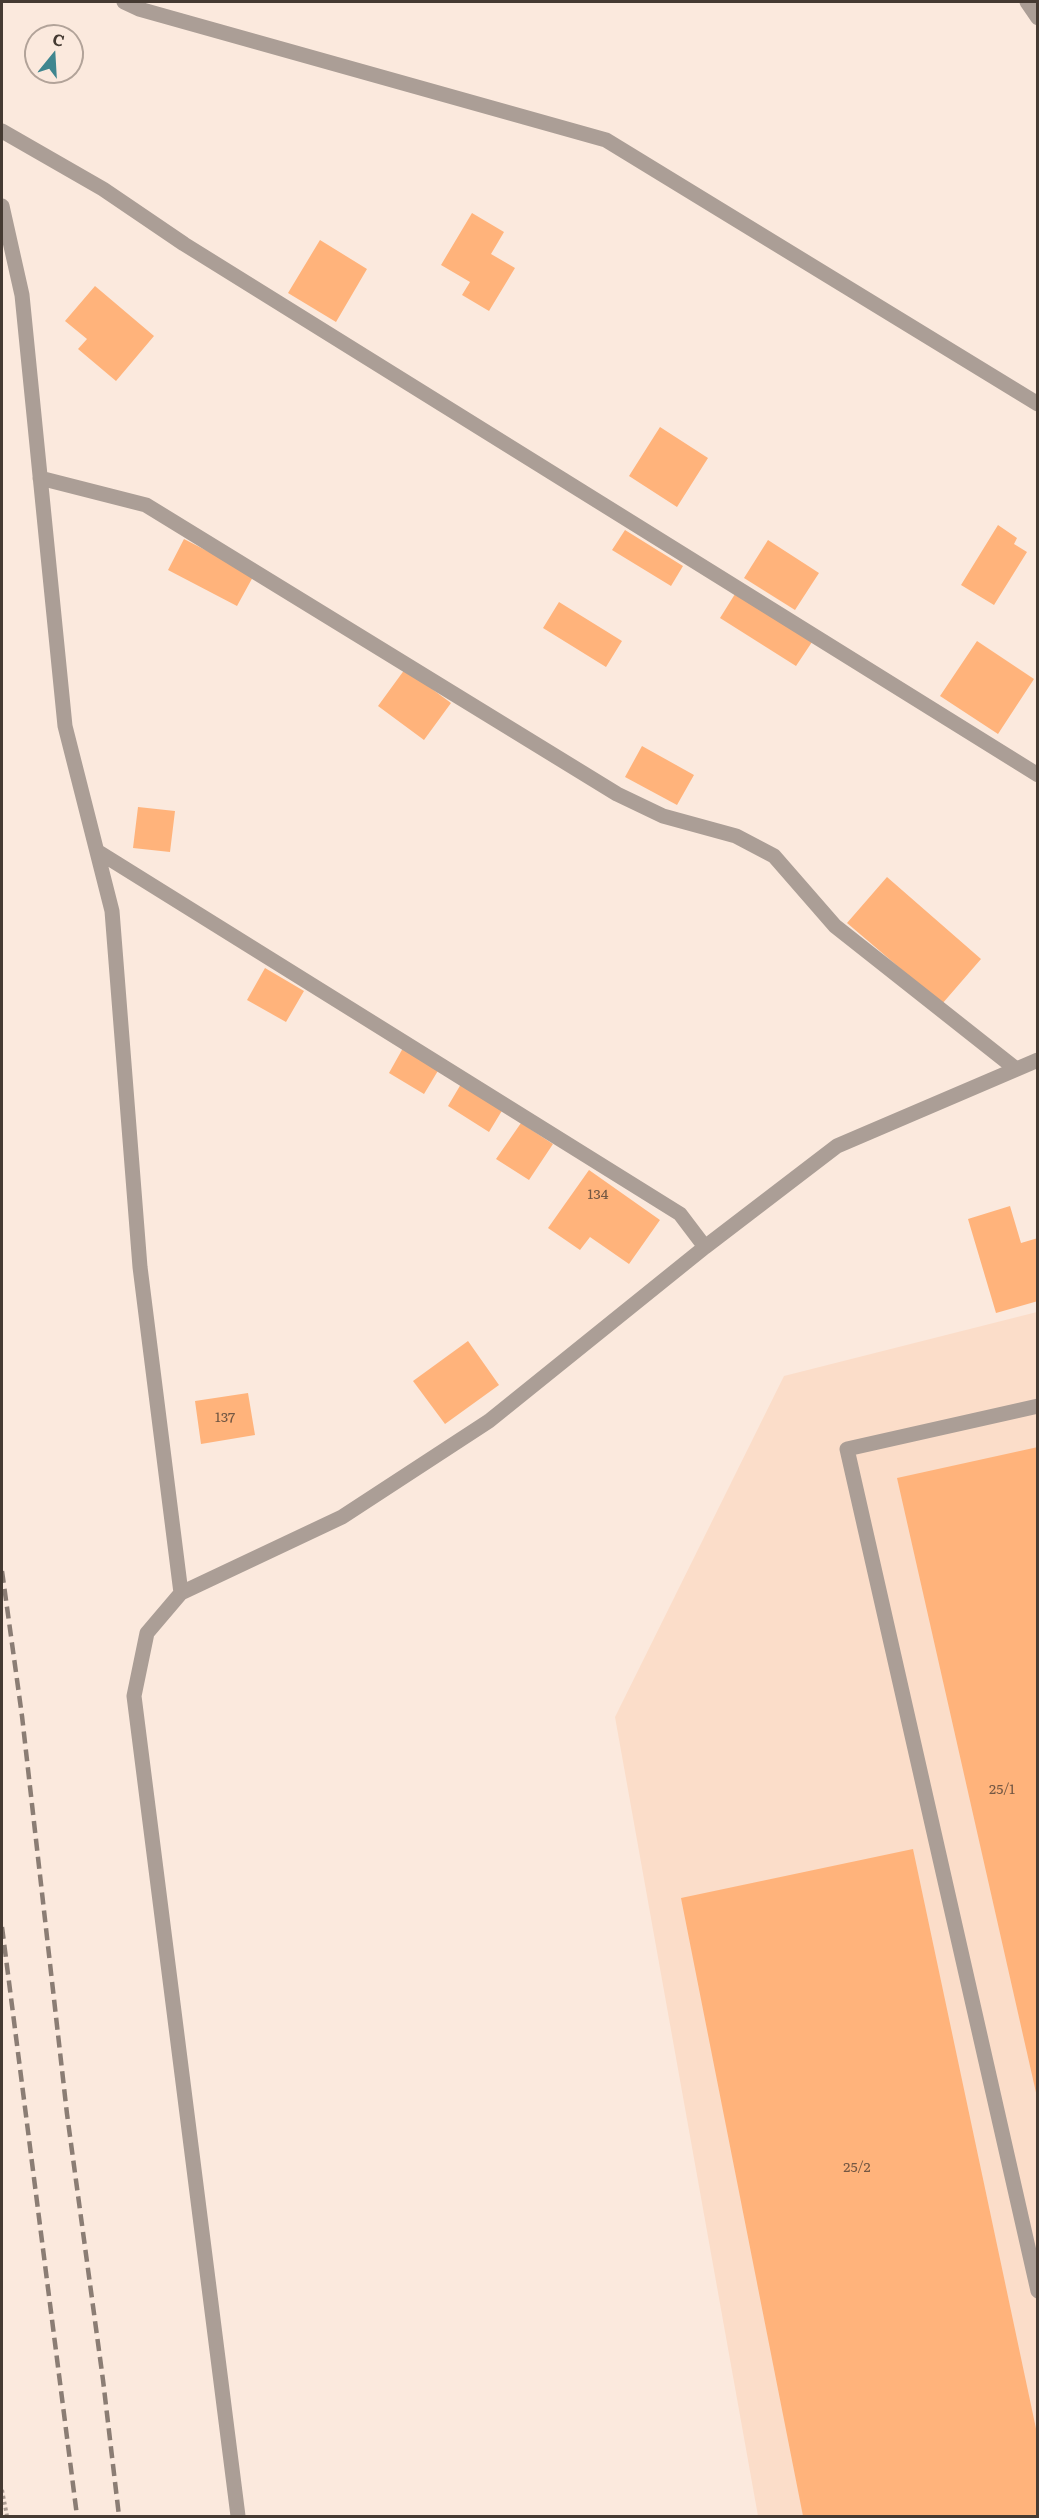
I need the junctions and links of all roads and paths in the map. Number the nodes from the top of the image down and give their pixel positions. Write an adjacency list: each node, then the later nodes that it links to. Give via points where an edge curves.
1 (124, 2): 6 (street, via 606,140)
2 (1028, 2): 3 (street)
3 (1038, 18)
4 (2, 130): 8 (street, via 103,189 194,251)
5 (2, 206): 7 (street, via 22,295)
6 (1038, 404)
7 (40, 478): 9 (street, via 65,726); 11 (street, via 146,506 617,794 663,816 736,836 774,856 835,926)
8 (1038, 775)
9 (97, 851): 12 (street, via 680,1214); 14 (street, via 112,911 140,1267)
10 (1038, 1060): 11 (street)
11 (1016, 1069): 12 (street, via 837,1146)
12 (705, 1247): 14 (street, via 479,1427 342,1516)
13 (1038, 1406): 15 (street, via 847,1449)
14 (181, 1593): 18 (street, via 147,1634 134,1696)
15 (1038, 2291)
16 (2, 2490): 17 (path)
17 (6, 2517)
18 (238, 2517)

